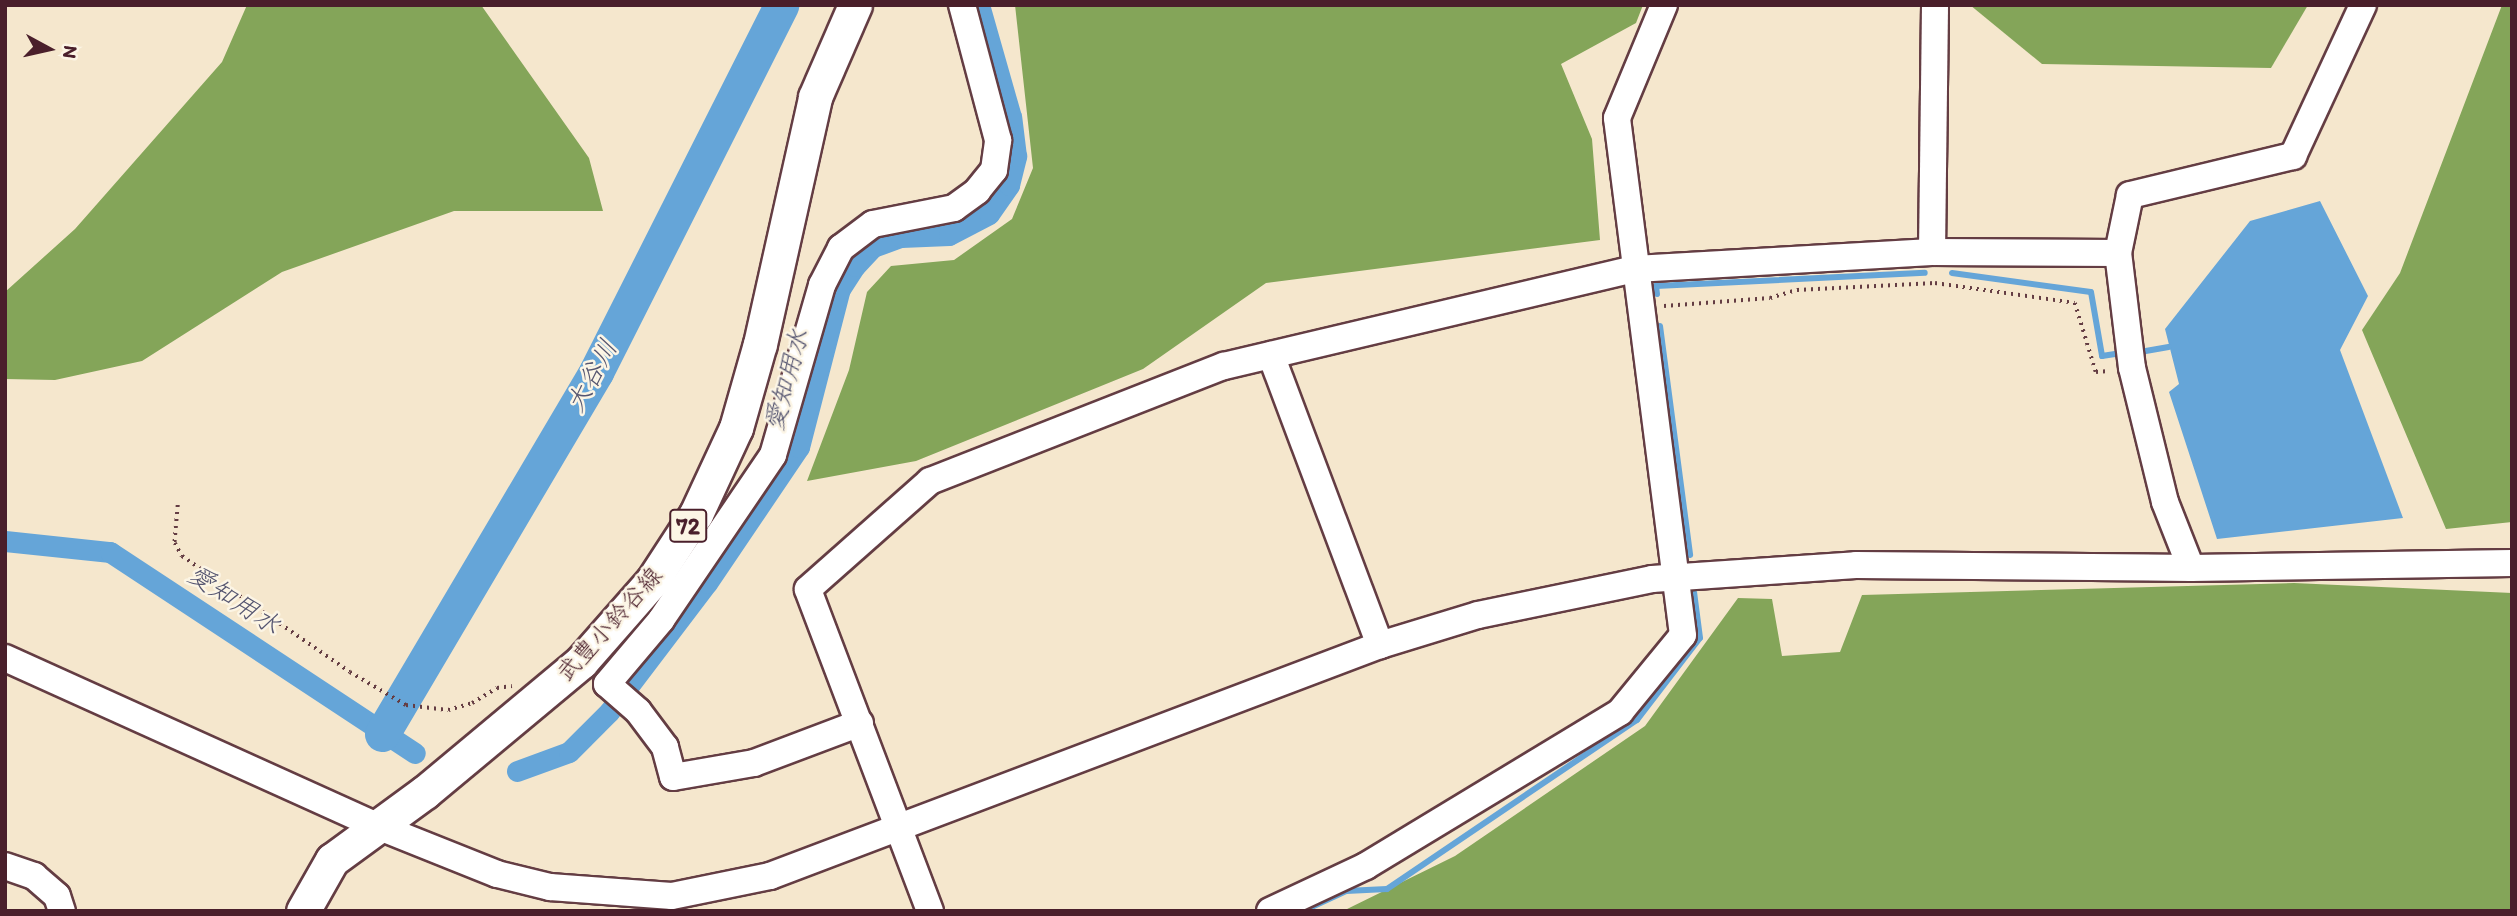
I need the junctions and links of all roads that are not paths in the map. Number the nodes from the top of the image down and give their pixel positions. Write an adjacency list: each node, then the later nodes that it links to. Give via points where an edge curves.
1 (855, 5): 17 (main road, 武豊小鈴谷線 / 72, via 815,97 761,344 721,466 653,580 581,662)
2 (962, 5): 15 (street, via 998,140 994,170 978,191 954,208 873,224 841,248 822,285 773,455 662,620 607,684 632,705 665,747 673,777 754,763)
3 (1664, 5): 8 (street, via 1617,118)
4 (1935, 5): 6 (street)
5 (2363, 5): 7 (street, via 2293,156 2130,195)
6 (1932, 252): 7 (street); 8 (street)
7 (2118, 253): 11 (street, via 2132,368 2165,502)
8 (1635, 268): 9 (street); 12 (street)
9 (1271, 355): 13 (street); 15 (street, via 1224,366 930,481 808,589)
10 (2512, 563): 11 (street)
11 (2192, 568): 12 (street, via 1856,565)
12 (1674, 575): 13 (street, via 1478,615); 22 (street, via 1683,635 1619,712 1366,866)
13 (1380, 645): 16 (street)
14 (5, 658): 17 (street)
15 (860, 723): 16 (street)
16 (897, 824): 17 (street, via 770,876 672,896 550,887 497,874); 21 (street)
17 (377, 826): 20 (main road, 武豊小鈴谷線 / 72, via 332,860)
18 (5, 866): 19 (street, via 34,876 57,896)
19 (62, 911)
20 (303, 911)
21 (930, 911)
22 (1270, 911)

